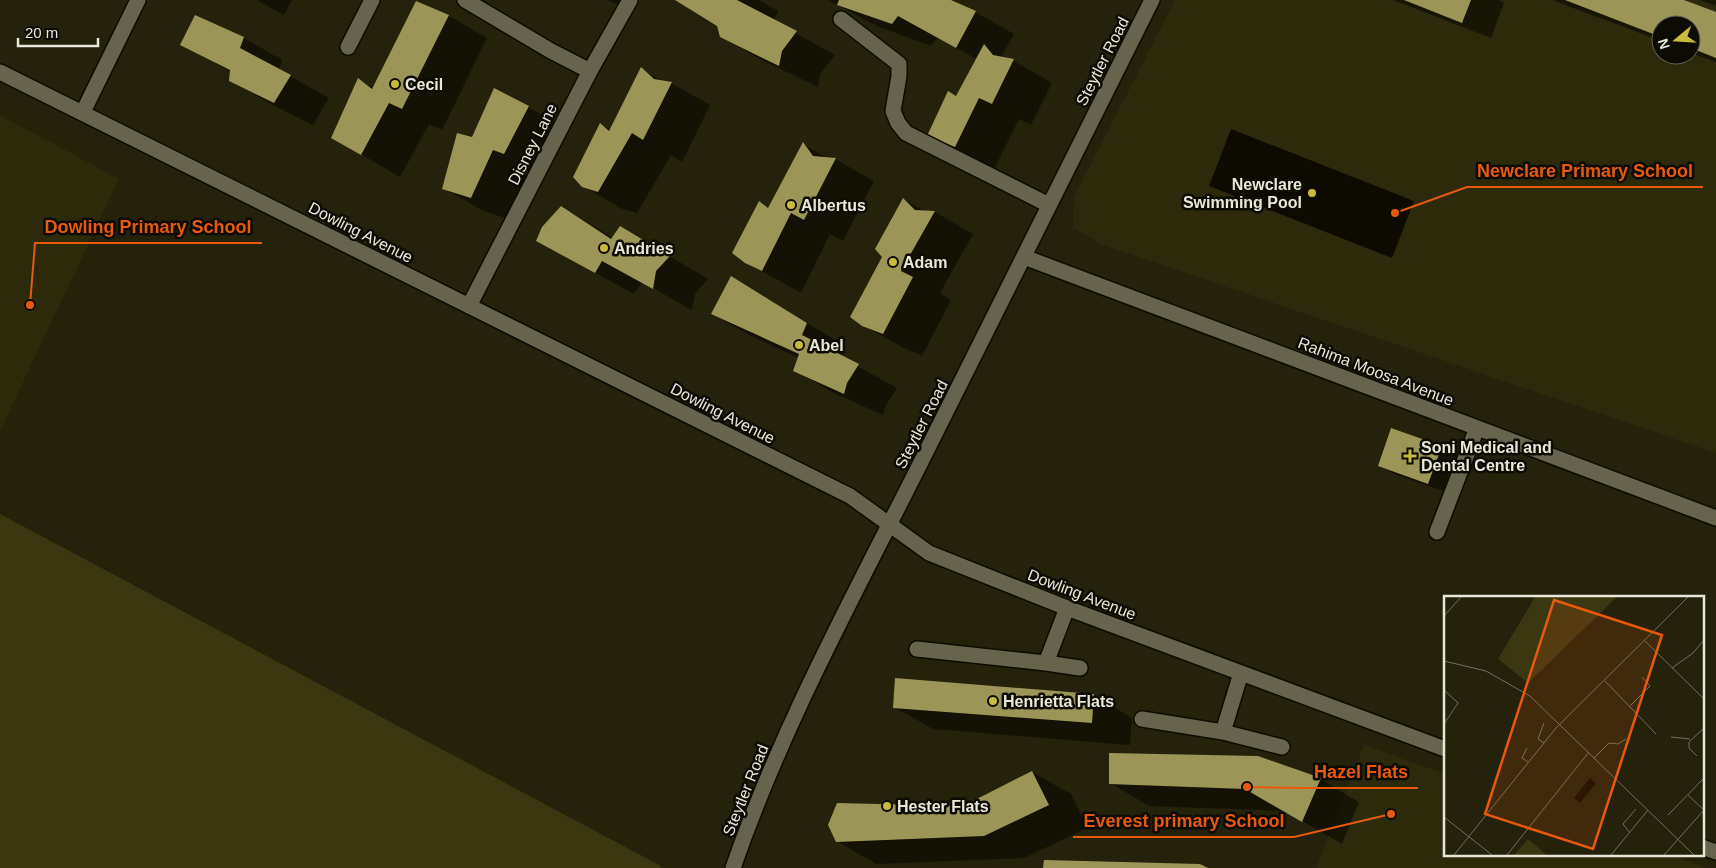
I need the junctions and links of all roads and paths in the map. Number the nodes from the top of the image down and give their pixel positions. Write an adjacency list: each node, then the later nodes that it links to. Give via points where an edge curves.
1 (138, 0): 10 (street)
2 (372, 0): 7 (street)
3 (465, 0): 8 (street)
4 (630, 0): 8 (street, Disney Lane)
5 (1152, 0): 11 (street, Steytler Road)
6 (841, 20): 11 (street, via 899,64 893,111 906,133)
7 (348, 47)
8 (590, 71): 13 (street, Disney Lane)
9 (0, 72): 10 (street, Dowling Avenue)
10 (82, 112): 13 (street, Dowling Avenue)
11 (1049, 205): 12 (street, Steytler Road)
12 (1024, 257): 14 (street, Rahima Moosa Avenue); 16 (street, Steytler Road)
13 (469, 306): 16 (street, Dowling Avenue, via 850,496)
14 (1477, 428): 15 (street, Rahima Moosa Avenue); 17 (street)
15 (1716, 518)
16 (890, 525): 18 (street, Dowling Avenue, via 928,553); 29 (street, Steytler Road, via 791,725 751,816)
17 (1437, 532)
18 (1067, 608): 20 (street); 22 (street, Dowling Avenue)
19 (917, 649): 20 (street)
20 (1046, 663): 21 (street)
21 (1080, 668)
22 (1241, 673): 24 (street); 26 (street, Dowling Avenue)
23 (1142, 719): 24 (street)
24 (1222, 732): 25 (street)
25 (1282, 747)
26 (1444, 749)
27 (1704, 848): 28 (street)
28 (1716, 852)
29 (733, 868)

